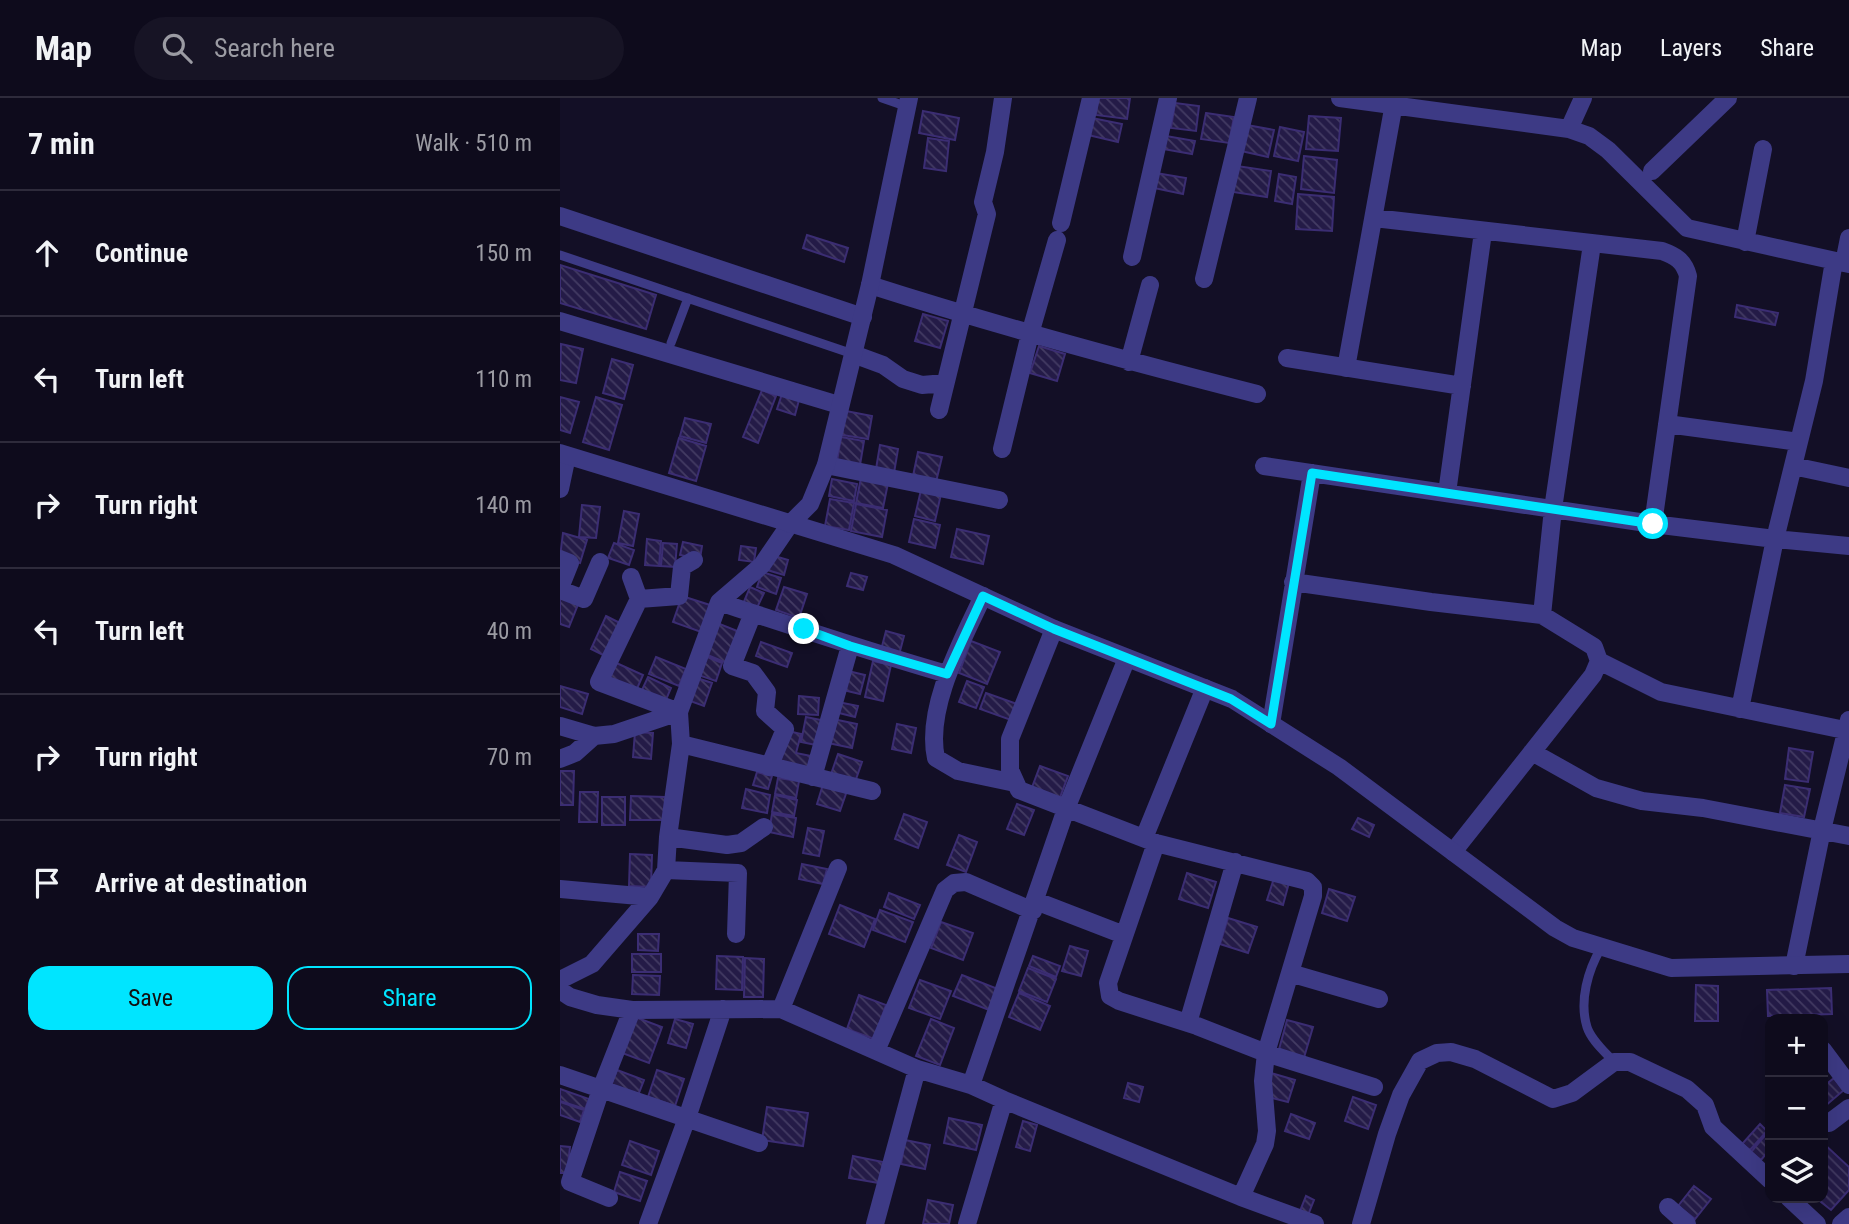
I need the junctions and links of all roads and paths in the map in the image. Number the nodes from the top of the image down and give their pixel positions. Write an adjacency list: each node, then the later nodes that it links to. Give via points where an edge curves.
1 (882, 98): 9 (lane)
2 (1003, 98): 29 (street, via 983,202 987,214)
3 (1091, 98): 32 (street)
4 (1168, 98): 23 (street)
5 (1248, 98): 25 (street)
6 (1340, 98): 10 (street)
7 (1583, 98): 11 (street)
8 (1728, 98): 13 (street)
9 (908, 102): 26 (street)
10 (1395, 102): 11 (street); 15 (street)
11 (1569, 129): 16 (street, via 1608,150)
12 (1763, 149): 19 (street)
13 (1653, 171)
14 (560, 216): 30 (street)
15 (1374, 218): 17 (street); 37 (street)
16 (1687, 228): 19 (street); 22 (street)
17 (1483, 232): 20 (street); 39 (street)
18 (1849, 238): 24 (street)
19 (1745, 242): 24 (street)
20 (1592, 244): 22 (street); 55 (street)
21 (560, 255): 28 (lane)
22 (1676, 256): 43 (street, via 1688,276)
23 (1132, 257)
24 (1843, 263): 44 (street)
25 (1204, 279)
26 (870, 285): 29 (street); 30 (street)
27 (1150, 285): 36 (street)
28 (688, 298): 33 (lane); 34 (lane)
29 (963, 314): 32 (street); 38 (street)
30 (863, 317): 34 (street)
31 (560, 321): 41 (street)
32 (1030, 334): 36 (street); 45 (street)
33 (671, 343)
34 (853, 354): 38 (street, via 922,385); 41 (street)
35 (1287, 358): 37 (street)
36 (1129, 362): 40 (street)
37 (1346, 368): 39 (street)
38 (945, 383): 42 (street)
39 (1462, 386): 53 (street)
40 (1257, 394)
41 (839, 405): 47 (street)
42 (939, 410)
43 (1667, 424): 44 (street); 57 (street)
44 (1799, 442): 49 (street)
45 (1002, 449)
46 (564, 454): 52 (street); 56 (street)
47 (826, 465): 54 (street); 56 (street, via 810,504)
48 (1264, 466): 50 (street)
49 (1793, 466): 51 (street); 58 (street)
50 (1312, 473): 53 (street); 64 (street)
51 (1849, 478)
52 (560, 489)
53 (1447, 493): 55 (street)
54 (999, 500)
55 (1553, 509): 57 (street); 70 (street)
56 (790, 524): 66 (street, via 894,555); 68 (street, via 762,565)
57 (1653, 524): 58 (street)
58 (1775, 539): 59 (street); 77 (street)
59 (1849, 546)
60 (560, 559): 65 (street, via 570,563)
61 (694, 560): 67 (street, via 682,567 679,596)
62 (600, 562): 65 (street, via 584,599)
63 (631, 578): 67 (street)
64 (1293, 582): 70 (street); 79 (street)
65 (560, 589)
66 (983, 596): 71 (street); 75 (street)
67 (639, 599): 78 (street, via 598,682)
68 (719, 602): 69 (street); 78 (street)
69 (753, 613): 72 (street); 86 (street, via 732,666 753,673 767,692 765,711 785,729)
70 (1542, 615): 74 (street, via 1594,648)
71 (1054, 629): 73 (street); 88 (street, via 1010,739 1010,770)
72 (850, 646): 75 (street); 87 (street)
73 (1127, 658): 76 (street); 90 (street)
74 (1599, 661): 77 (street, via 1661,692); 84 (street)
75 (947, 674): 88 (street, via 932,740 936,758 958,771)
76 (1205, 688): 79 (street); 95 (street)
77 (1740, 709): 81 (street)
78 (679, 712): 82 (street, via 614,734); 83 (street)
79 (1271, 724): 96 (street, via 1339,767)
80 (560, 726): 82 (street)
81 (1848, 727): 92 (street)
82 (594, 736): 85 (street)
83 (681, 744): 86 (street); 94 (street)
84 (1532, 752): 92 (street, via 1596,788 1642,801); 96 (street)
85 (560, 759)
86 (769, 767): 87 (street)
87 (813, 777): 89 (street)
88 (1015, 783): 90 (street, via 1019,790)
89 (872, 791)
90 (1066, 809): 95 (street); 102 (street)
91 (764, 827): 94 (street, via 741,843 727,845)
92 (1822, 830): 93 (street); 107 (street)
93 (1849, 836)
94 (668, 837): 99 (street)
95 (1150, 840): 97 (street); 104 (street)
96 (1453, 852): 105 (street, via 1555,928)
97 (1235, 862): 108 (street, via 1307,881 1313,887); 115 (street)
98 (838, 868): 113 (street)
99 (666, 870): 101 (street); 103 (street, via 738,873)
100 (560, 889): 101 (street)
101 (650, 897): 109 (street, via 592,964)
102 (1035, 906): 104 (street); 116 (street, via 966,882 945,890); 122 (street)
103 (736, 934)
104 (1124, 935): 115 (street, via 1108,983 1110,996)
105 (1601, 948): 107 (street, via 1671,968); 119 (lane, via 1590,968 1585,1018 1587,1029)
106 (1849, 964): 107 (street)
107 (1794, 966)
108 (1290, 973): 111 (street); 117 (street)
109 (560, 980)
110 (560, 990): 114 (street, via 570,998)
111 (1379, 999)
112 (723, 1009): 113 (street); 114 (street); 128 (street)
113 (781, 1009): 116 (street)
114 (632, 1010): 125 (street)
115 (1188, 1023): 117 (street)
116 (876, 1051): 120 (street)
117 (1266, 1053): 124 (street); 132 (street, via 1262,1081 1265,1144)
118 (1828, 1057): 123 (street)
119 (1614, 1062): 131 (street, via 1630,1062 1687,1089 1705,1105 1713,1127); 141 (street, via 1572,1093 1553,1098 1451,1052 1420,1061 1401,1095)
120 (917, 1069): 122 (street); 138 (street)
121 (560, 1075): 125 (street)
122 (971, 1085): 126 (street)
123 (1849, 1085)
124 (1374, 1087)
125 (601, 1089): 128 (street); 133 (street, via 570,1182)
126 (1004, 1101): 132 (street); 139 (street)
127 (1849, 1108): 129 (street)
128 (687, 1118): 130 (street); 137 (street)
129 (1829, 1123)
130 (759, 1143)
131 (1765, 1170)
132 (1241, 1197): 140 (street)
133 (609, 1198)
134 (1794, 1203): 143 (street)
135 (1668, 1207): 142 (street)
136 (1849, 1217): 144 (street)
137 (648, 1224)
138 (875, 1224)
139 (967, 1224)
140 (1315, 1224)
141 (1361, 1224)
142 (1687, 1224)
143 (1817, 1224)
144 (1841, 1224)

